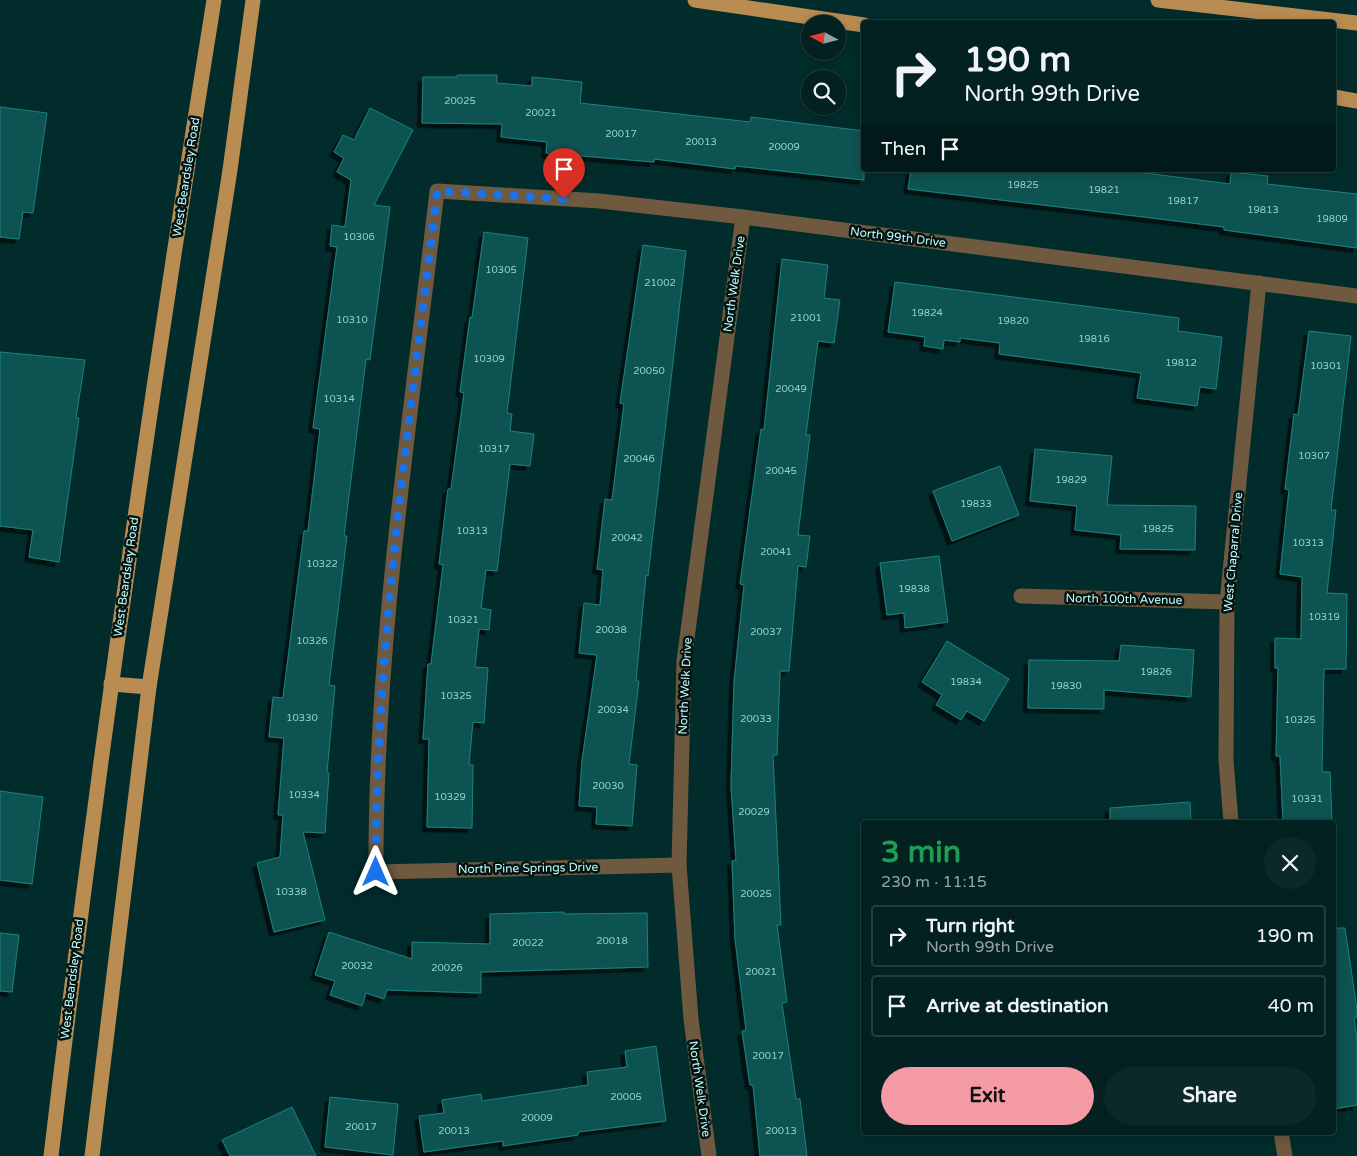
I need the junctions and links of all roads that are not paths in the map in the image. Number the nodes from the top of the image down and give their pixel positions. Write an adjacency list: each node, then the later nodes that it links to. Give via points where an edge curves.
1 (214, 0): 16 (main road, West Beardsley Road, via 159,344)
2 (253, 0): 17 (main road, via 230,170)
3 (695, 0): 8 (main road)
4 (1158, 0): 5 (main road)
5 (1331, 20)
6 (1336, 21): 7 (main road)
7 (1357, 23)
8 (861, 25)
9 (1336, 97): 10 (main road)
10 (1357, 101)
11 (743, 217): 12 (street, North 99th Drive); 19 (street, North Welk Drive, via 684,661); 20 (street, North 99th Drive, via 600,201 437,191 388,613 378,736)
12 (1259, 283): 13 (street, North 99th Drive); 15 (street, West Chaparral Drive)
13 (1357, 296)
14 (1021, 596): 15 (street, North 100th Avenue)
15 (1227, 602): 18 (street, West Chaparral Drive, via 1226,760)
16 (111, 684): 17 (main road); 22 (main road, West Beardsley Road)
17 (149, 687): 23 (main road)
18 (1231, 820)
19 (679, 865): 20 (street, North Pine Springs Drive); 24 (street, North Welk Drive, via 691,1019)
20 (376, 872)
21 (1281, 1135): 25 (street)
22 (51, 1156)
23 (92, 1156)
24 (709, 1156)
25 (1285, 1156)

